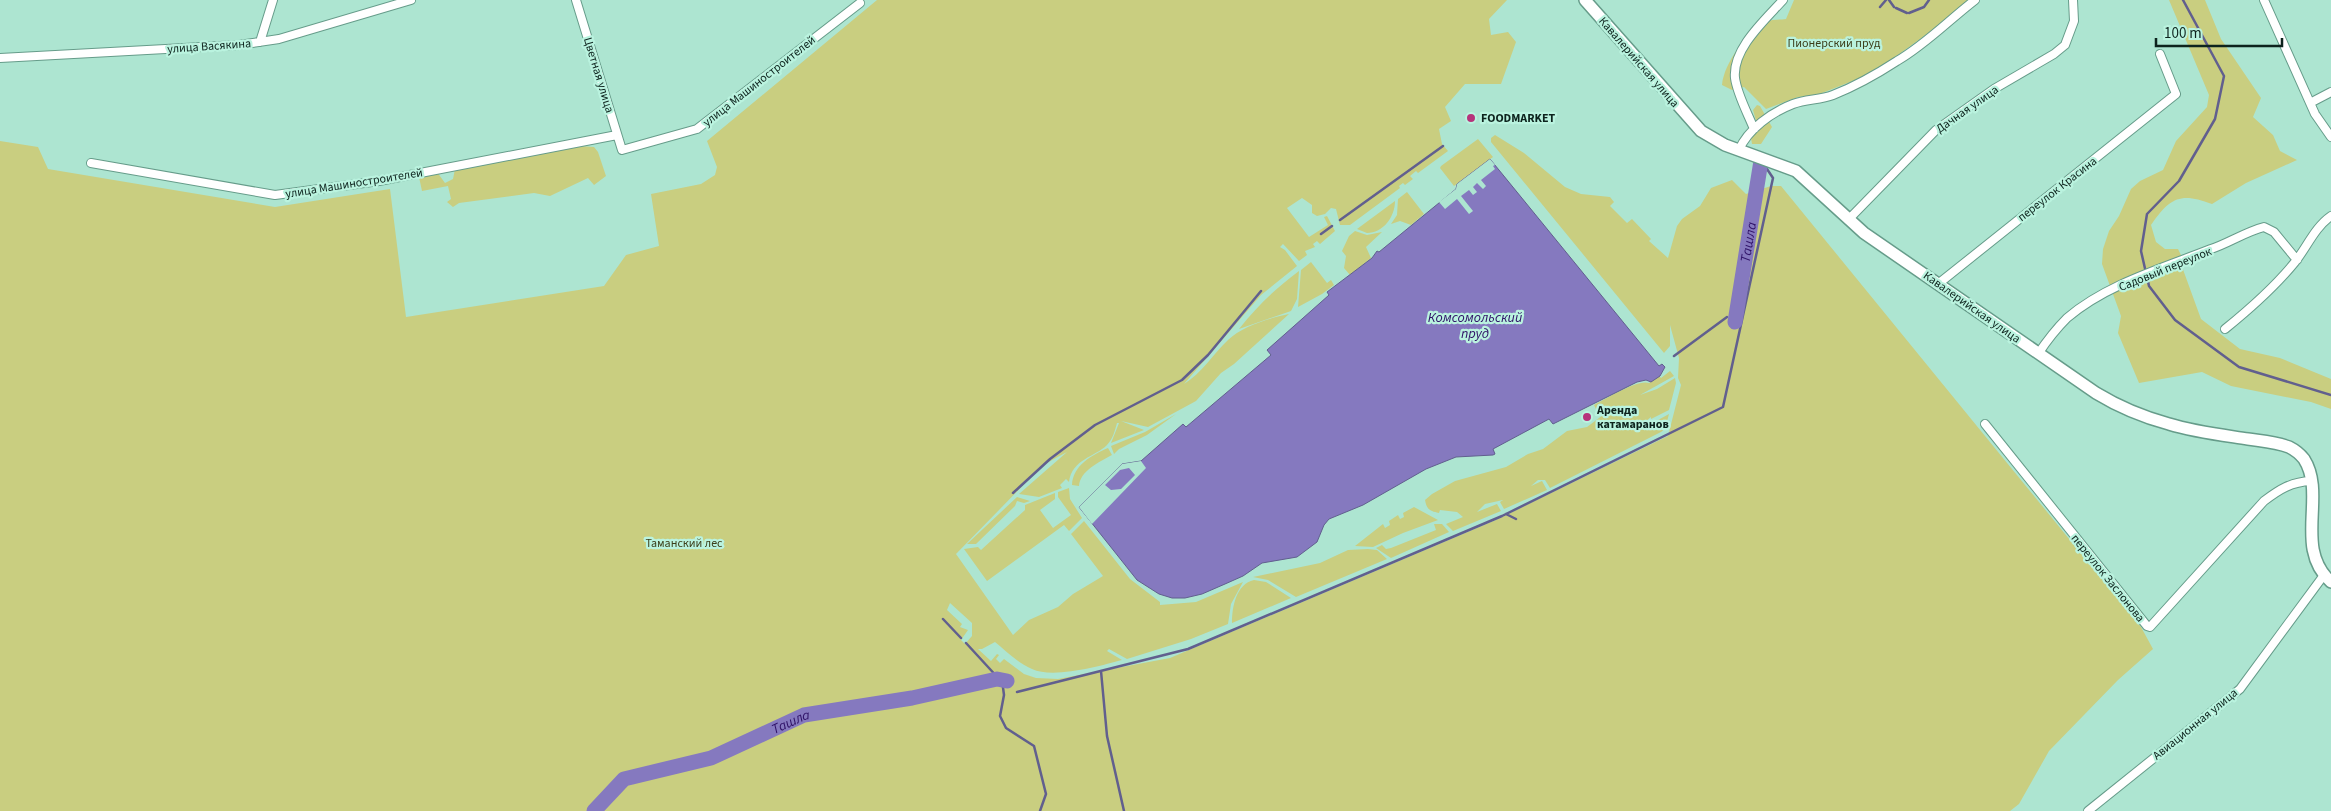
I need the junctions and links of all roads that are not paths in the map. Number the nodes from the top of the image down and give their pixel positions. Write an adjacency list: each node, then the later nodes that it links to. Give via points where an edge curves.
1 (273, 0): 10 (street)
2 (411, 0): 10 (street, улица Васякина)
3 (576, 0): 16 (street, Цветная улица)
4 (1585, 0): 19 (street, Кавалерийская улица, via 1690,120 1712,139)
5 (1783, 0): 15 (street, via 1742,48 1736,60 1736,79)
6 (1975, 0): 15 (street, via 1900,60 1833,95 1780,110)
7 (2073, 0): 22 (street, Дачная улица, via 2074,21 2065,45 1936,130)
8 (2264, 0): 14 (street)
9 (860, 3): 18 (street, улица Машиностроителей, via 697,129)
10 (260, 42): 12 (street, улица Васякина)
11 (2160, 54): 24 (street, переулок Красина, via 2176,94)
12 (0, 58)
13 (2331, 92): 14 (street)
14 (2310, 103): 17 (street)
15 (1754, 129): 19 (street)
16 (617, 134): 18 (street, Цветная улица); 20 (street, улица Машиностроителей, via 378,181 275,195)
17 (2331, 137)
18 (622, 150)
19 (1739, 150): 22 (street, Кавалерийская улица, via 1796,170)
20 (91, 163)
21 (2331, 216): 23 (street, via 2318,228)
22 (1848, 220): 24 (street, Кавалерийская улица)
23 (2297, 260): 25 (street, via 2269,292); 26 (street, Садовый переулок, via 2274,232 2264,227 2094,299 2067,319)
24 (1938, 284): 26 (street, Кавалерийская улица)
25 (2225, 329)
26 (2038, 354): 28 (street, Кавалерийская улица, via 2096,393 2141,416 2205,433 2290,448 2305,461)
27 (1985, 424): 28 (street, переулок Заслонова, via 2150,627 2264,501 2285,486)
28 (2311, 481): 29 (street, Кавалерийская улица, via 2312,544 2316,562)
29 (2327, 579): 30 (street, Авиационная улица, via 2240,689)
30 (2088, 811)

